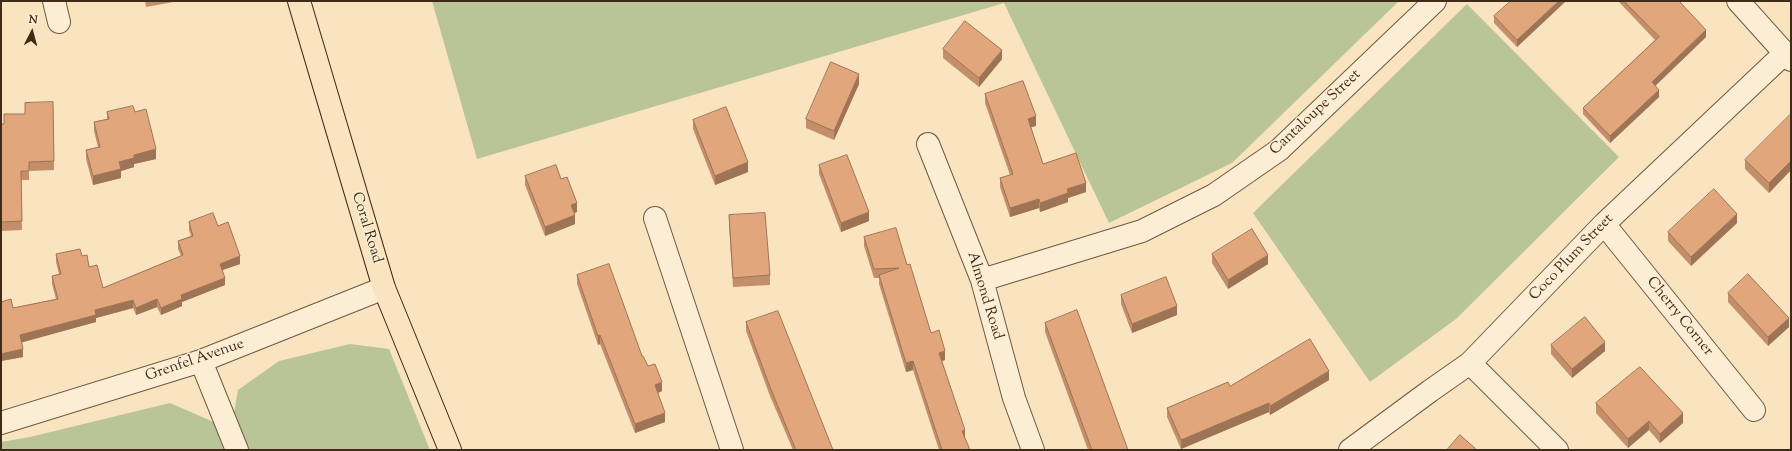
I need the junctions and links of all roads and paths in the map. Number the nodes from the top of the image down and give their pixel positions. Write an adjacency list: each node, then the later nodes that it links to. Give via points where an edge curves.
1 (54, 1): 5 (street)
2 (299, 1): 11 (main road, Coral Road)
3 (1435, 1): 10 (street, Cantaloupe Street, via 1279,150 1214,195 1142,231)
4 (1738, 1): 6 (street)
5 (59, 22)
6 (1788, 57): 9 (street, Coco Plum Street)
7 (928, 144): 10 (street, Almond Road)
8 (655, 218): 18 (street)
9 (1604, 224): 13 (street, Coco Plum Street); 14 (street, Cherry Corner)
10 (982, 280): 19 (street, Almond Road, via 1014,398)
11 (384, 288): 12 (street, Grenfel Avenue); 17 (main road, Coral Road)
12 (201, 361): 15 (street, Grenfel Avenue); 16 (street)
13 (1470, 363): 20 (street, Coco Plum Street); 21 (street)
14 (1754, 410)
15 (1, 423)
16 (237, 450)
17 (450, 450)
18 (732, 450)
19 (1033, 450)
20 (1350, 450)
21 (1557, 450)

